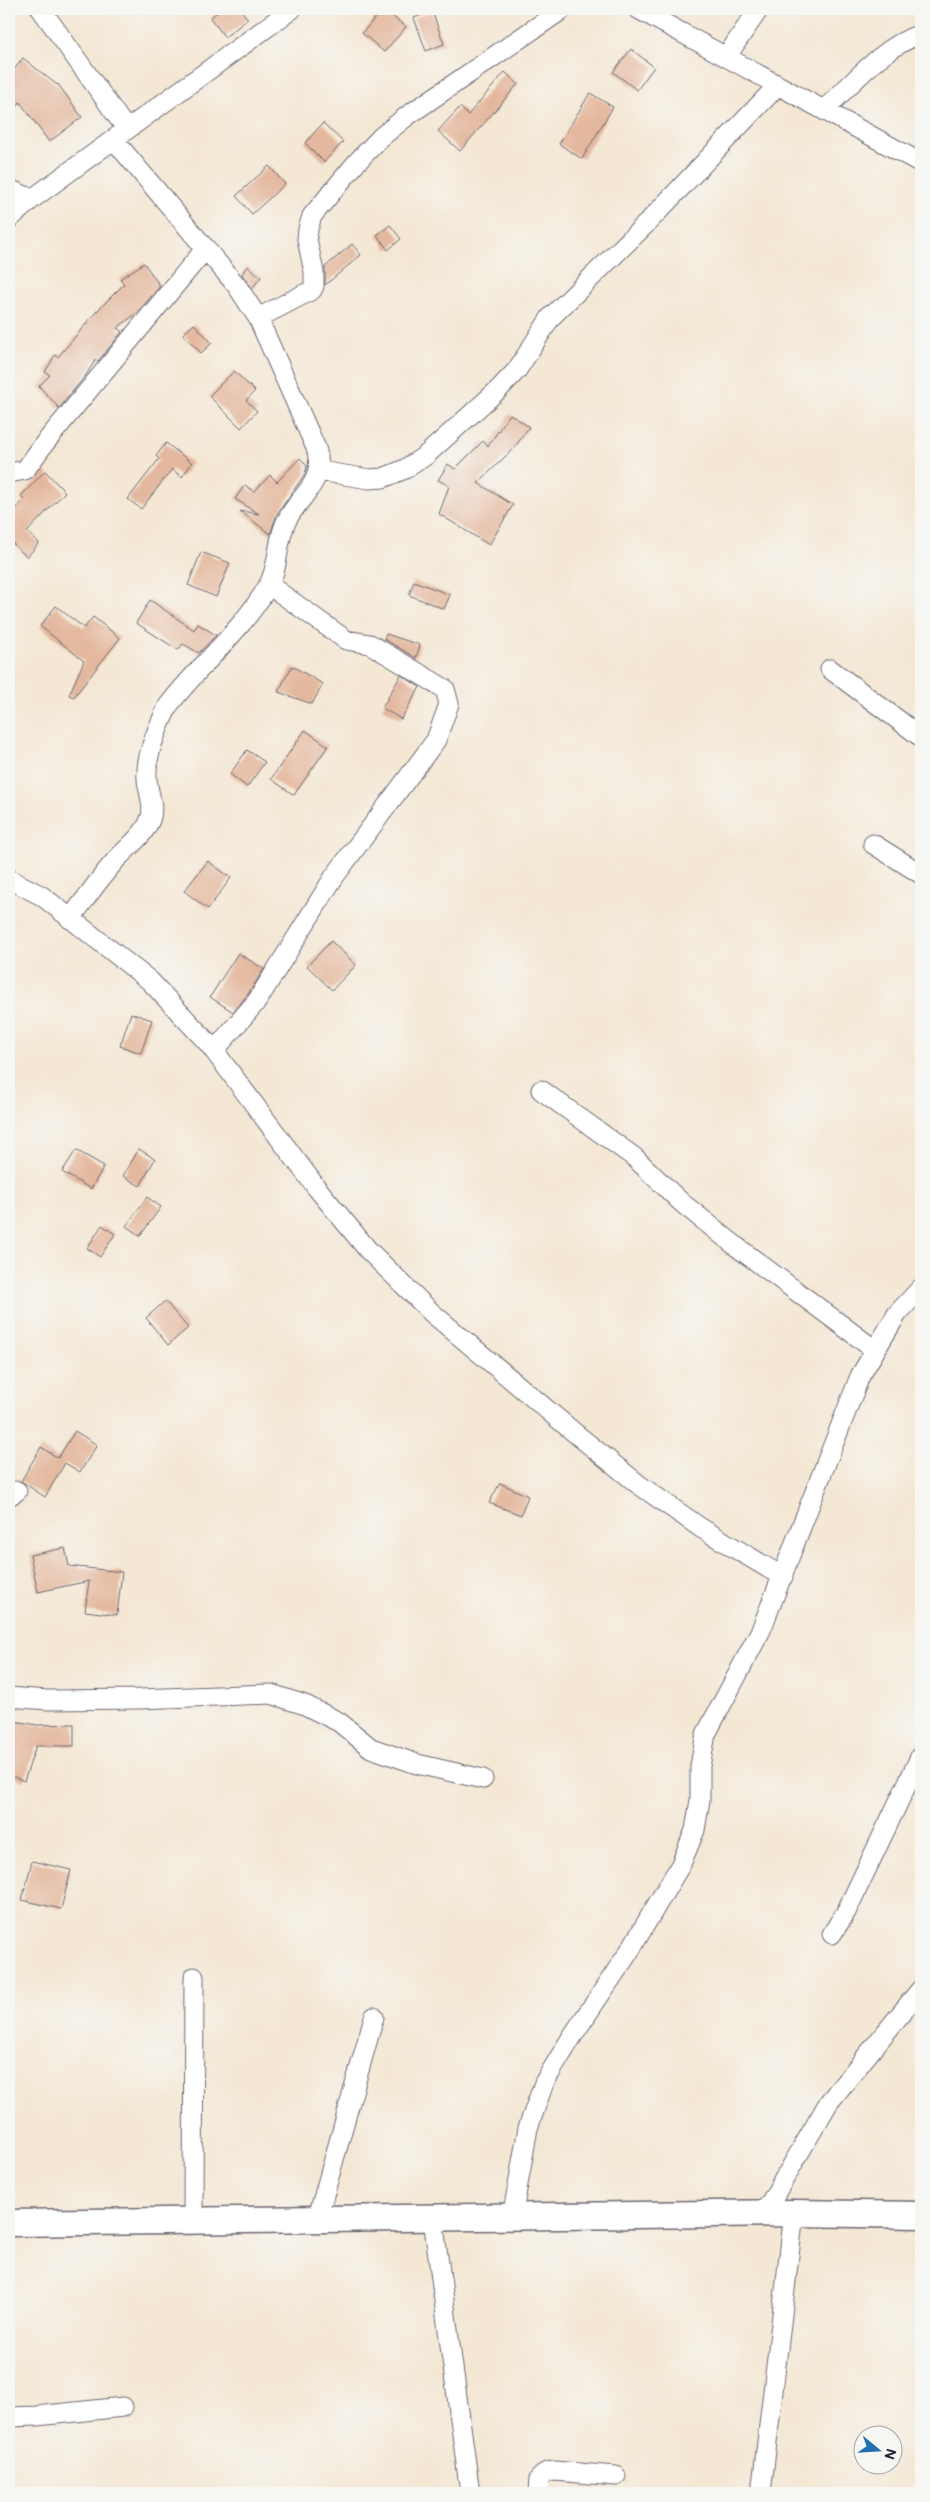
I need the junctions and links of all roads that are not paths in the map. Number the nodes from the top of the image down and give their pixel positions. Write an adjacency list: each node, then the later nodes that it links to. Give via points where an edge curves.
1 (41, 9): 10 (street)
2 (292, 9): 10 (street)
3 (563, 9): 16 (street, via 381,137 312,216 307,239 314,272 312,290)
4 (638, 9): 7 (street)
5 (759, 9): 7 (street)
6 (921, 34): 9 (street, via 889,50)
7 (726, 57): 8 (street)
8 (778, 85): 9 (street); 17 (street, via 648,222 551,317 517,370 499,389 425,456 383,478 369,479)
9 (824, 110): 11 (street)
10 (120, 135): 13 (street); 15 (street)
11 (921, 163)
12 (9, 189): 13 (street)
13 (32, 198): 14 (street)
14 (9, 219)
15 (206, 248): 16 (street); 18 (street, via 25,470)
16 (258, 318): 17 (street, via 316,448)
17 (320, 471): 19 (street, via 286,522)
18 (9, 473)
19 (269, 586): 25 (street, via 168,706 148,764 150,818 142,834 115,860); 26 (street, via 346,640 370,644 445,689 449,704 436,740 339,870 257,1001)
20 (830, 669): 21 (street)
21 (921, 737)
22 (873, 844): 23 (street)
23 (921, 874)
24 (9, 878): 25 (street, via 42,896)
25 (70, 918): 26 (street, via 150,981)
26 (214, 1051): 30 (street, via 316,1187 368,1250 432,1313 638,1484 701,1528)
27 (541, 1090): 29 (street, via 634,1158 682,1203 737,1247)
28 (921, 1288): 29 (street, via 897,1314)
29 (875, 1350): 30 (street, via 860,1376)
30 (783, 1577): 41 (street, via 745,1663 706,1734 695,1830 682,1864 544,2083 528,2128)
31 (9, 1697): 33 (street, via 48,1700 271,1694 305,1705 339,1722 372,1748 417,1764)
32 (921, 1755): 34 (street, via 846,1912)
33 (483, 1779)
34 (832, 1934)
35 (194, 1977): 42 (street)
36 (921, 1989): 39 (street, via 829,2102)
37 (374, 2017): 44 (street)
38 (794, 2213): 39 (street); 40 (street); 51 (street)
39 (763, 2215): 41 (street)
40 (921, 2215)
41 (512, 2218): 43 (street)
42 (193, 2219): 44 (street); 45 (street)
43 (433, 2219): 44 (street); 49 (street)
44 (317, 2220)
45 (9, 2222)
46 (123, 2406): 47 (street)
47 (9, 2417)
48 (616, 2476): 50 (street, via 547,2472 539,2479)
49 (470, 2493)
50 (538, 2493)
51 (761, 2493)

